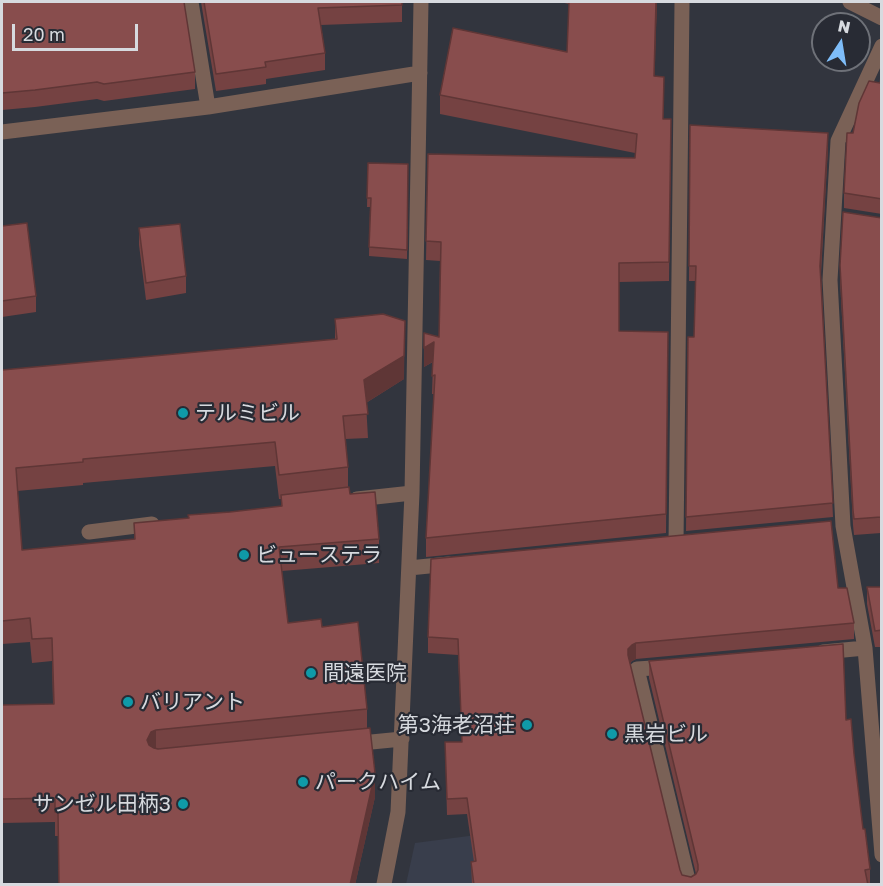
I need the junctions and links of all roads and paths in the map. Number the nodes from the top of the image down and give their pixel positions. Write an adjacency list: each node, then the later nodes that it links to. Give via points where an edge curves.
1 (191, 2): 8 (street)
2 (421, 2): 7 (street)
3 (682, 2): 14 (street)
4 (850, 2): 5 (street)
5 (882, 18)
6 (882, 46): 17 (street, via 838,141 840,217 830,280 838,526)
7 (420, 73): 8 (street); 10 (street)
8 (207, 107): 9 (street)
9 (2, 132)
10 (412, 493): 11 (street); 16 (street)
11 (342, 501)
12 (170, 522): 13 (street)
13 (89, 532)
14 (676, 543)
15 (467, 563): 16 (street)
16 (409, 568): 20 (street)
17 (865, 648): 18 (street); 22 (street)
18 (808, 653)
19 (683, 665): 24 (street, via 637,669)
20 (402, 739): 21 (street); 23 (street, via 398,812)
21 (332, 746)
22 (882, 855)
23 (384, 885)
24 (689, 885)

